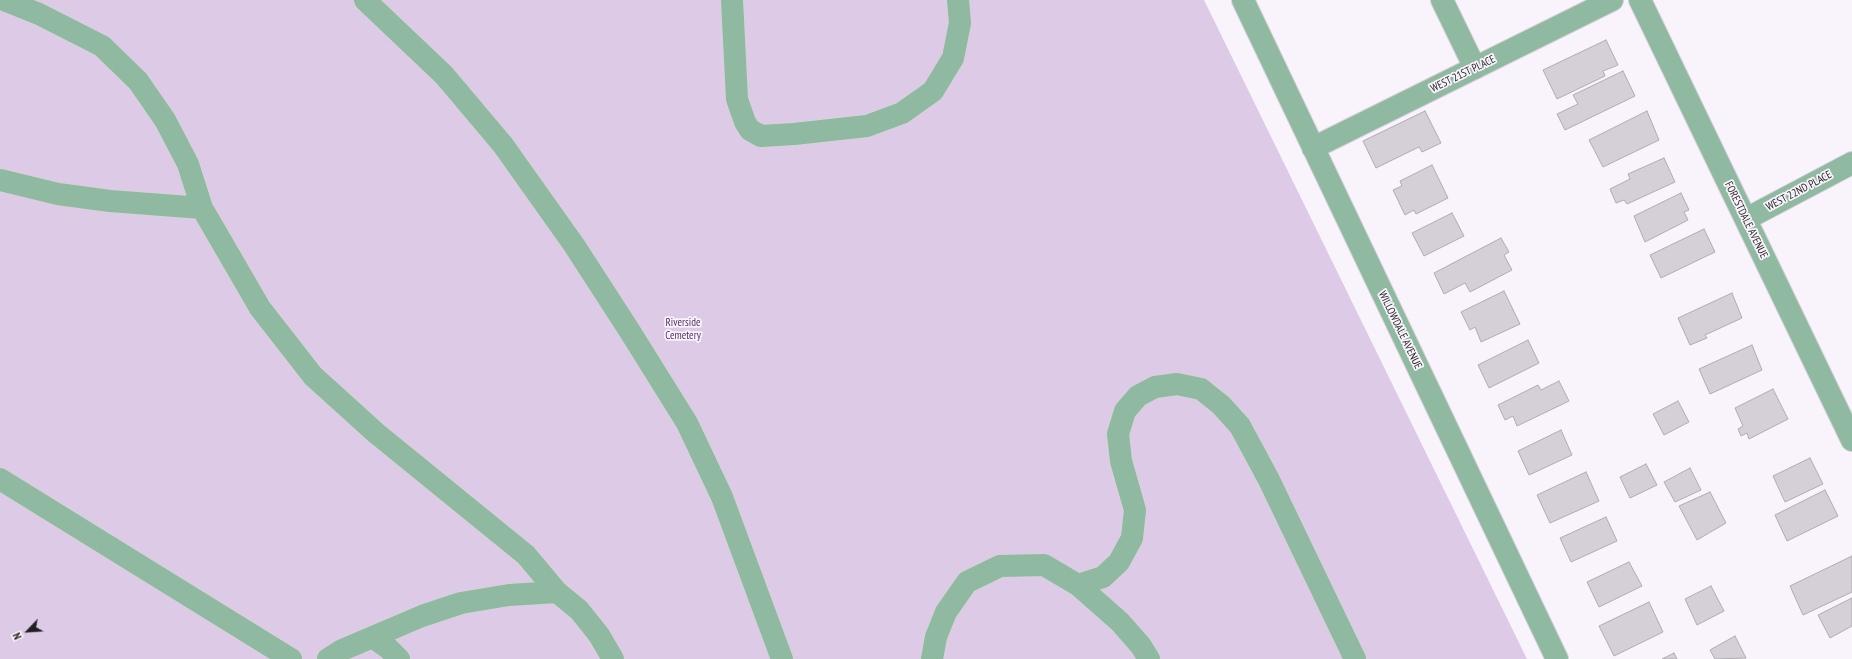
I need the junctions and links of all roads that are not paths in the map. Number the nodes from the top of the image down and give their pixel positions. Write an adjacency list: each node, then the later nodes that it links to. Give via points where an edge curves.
1 (4, 0): 13 (street, via 39,14 102,46 138,81 165,120 188,164)
2 (366, 0): 25 (street, via 444,75 503,145 574,245 688,423 719,490)
3 (732, 0): 4 (street, via 738,99 745,122 750,130 761,136 867,126 902,113 927,96 933,91 953,58 960,23)
4 (958, 0)
5 (1243, 0): 10 (street, WILLOWDALE AVENUE)
6 (1442, 0): 9 (street)
7 (1612, 0): 9 (street, WEST 21ST PLACE)
8 (1640, 0): 14 (street, FORESTDALE AVENUE)
9 (1475, 68): 10 (street, WEST 21ST PLACE)
10 (1313, 148): 29 (street, WILLOWDALE AVENUE)
11 (1852, 163): 14 (street, WEST 22ND PLACE)
12 (0, 180): 13 (street, via 58,194)
13 (202, 208): 18 (street, via 260,308 314,376 376,433 526,555)
14 (1746, 219): 15 (street, FORESTDALE AVENUE)
15 (1852, 440)
16 (0, 479): 20 (street)
17 (1078, 584): 26 (street, via 1044,565 1000,566 967,582 946,612 936,637); 27 (street, via 1120,622); 28 (street, via 1103,577 1119,562 1132,538 1135,510 1121,461 1118,434 1125,411 1138,396 1155,387 1177,384 1201,390 1221,405 1240,426 1269,480)
18 (557, 592): 19 (street, via 509,595 461,603 422,616); 24 (street, via 579,610)
19 (374, 638): 21 (street, via 342,650); 22 (street); 23 (street)
20 (291, 659)
21 (328, 659)
22 (366, 659)
23 (399, 659)
24 (613, 659)
25 (782, 659)
26 (932, 659)
27 (1149, 659)
28 (1355, 659)
29 (1557, 659)

